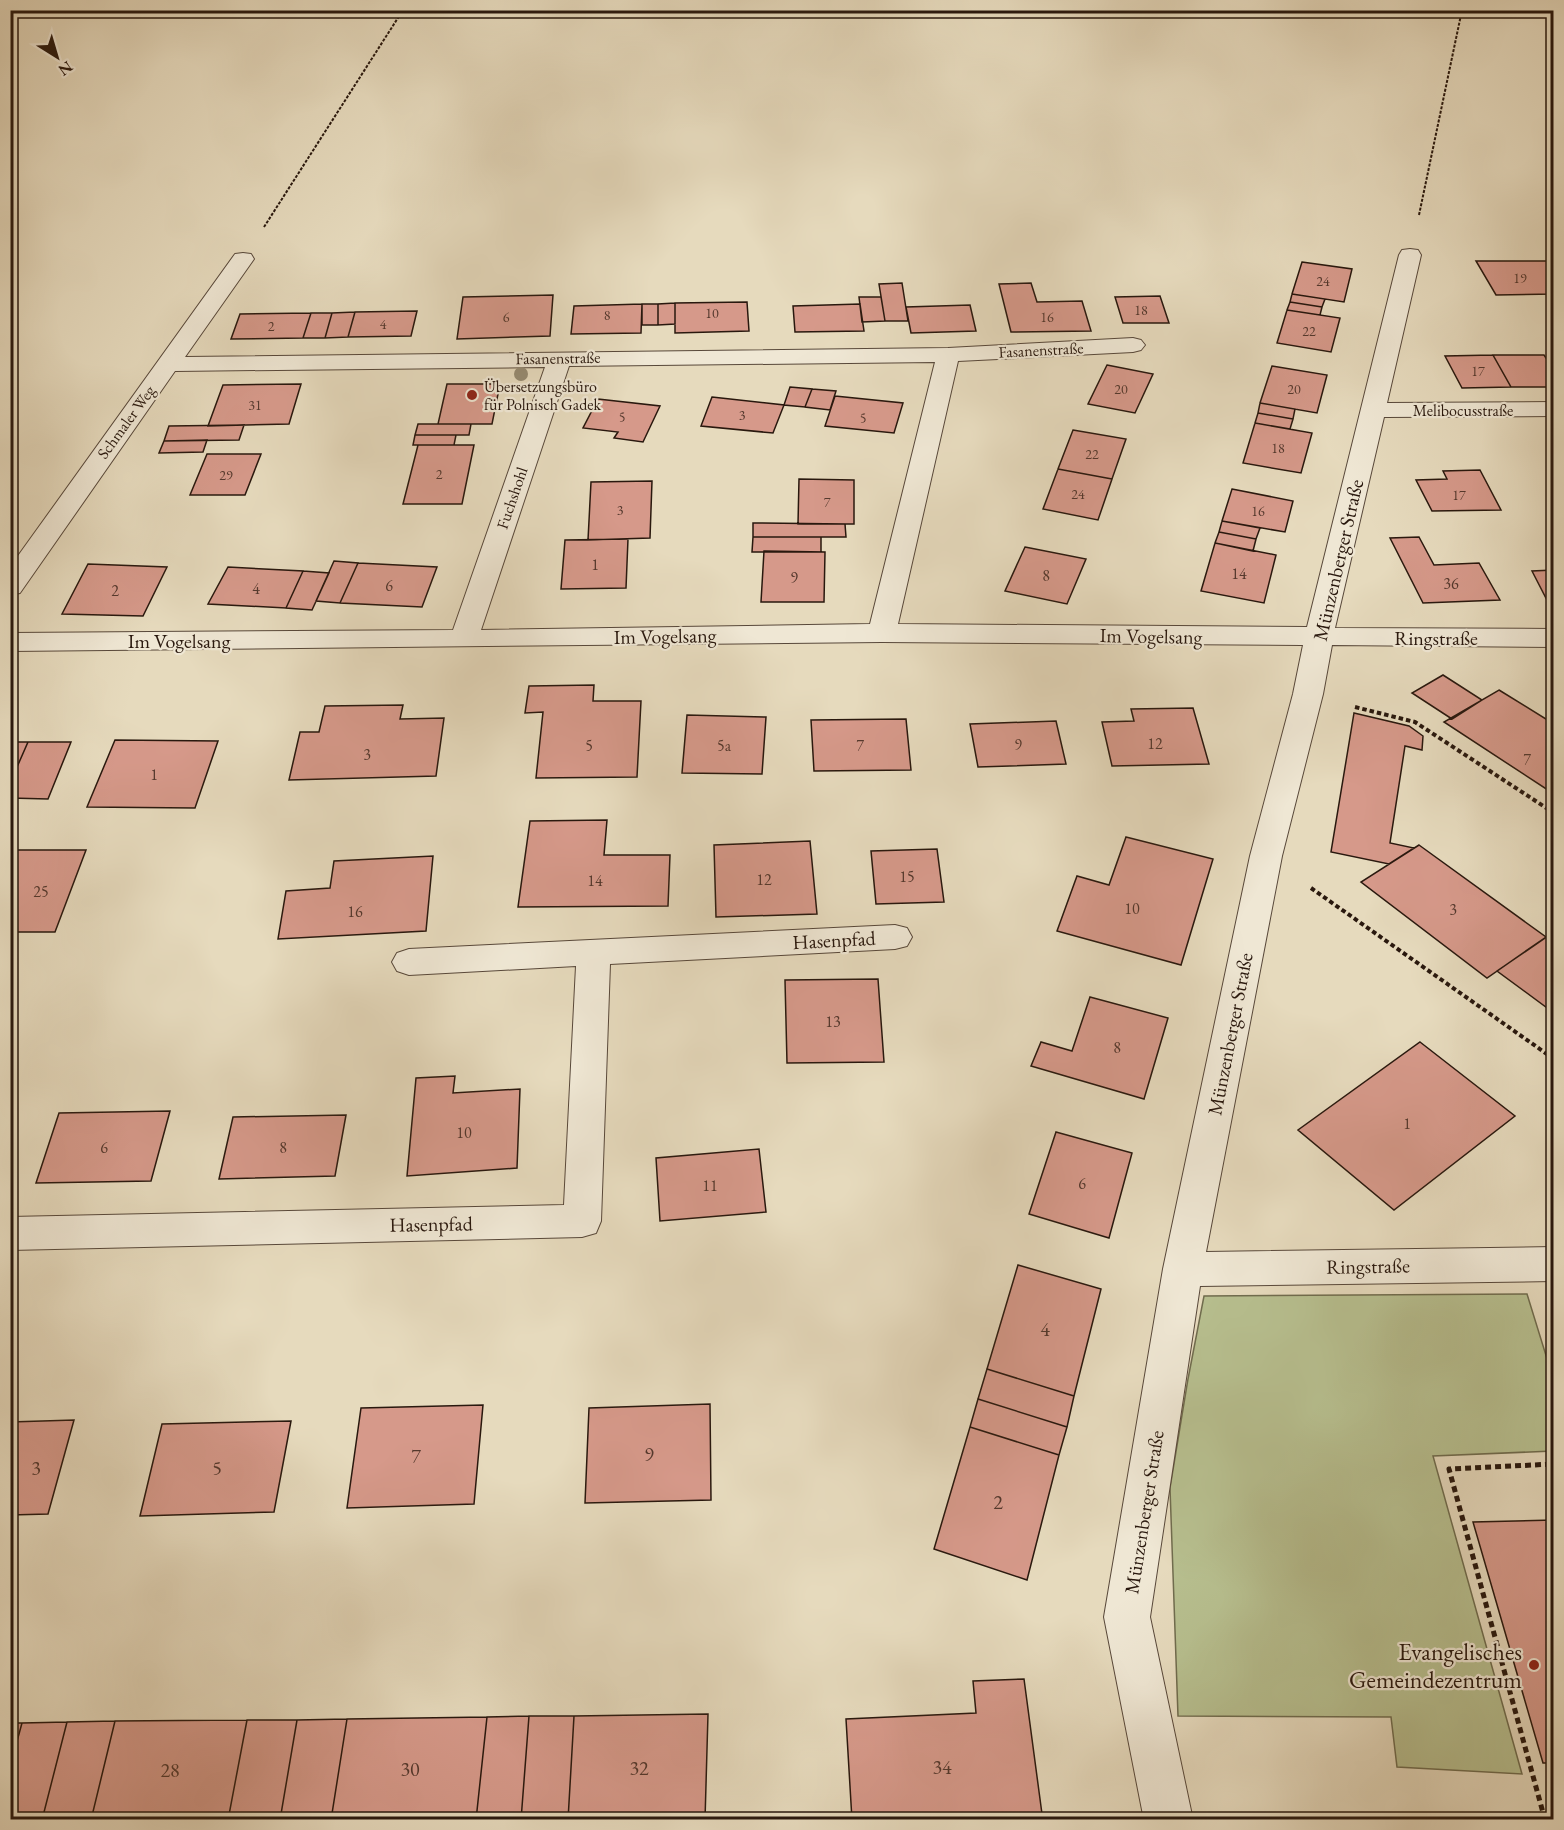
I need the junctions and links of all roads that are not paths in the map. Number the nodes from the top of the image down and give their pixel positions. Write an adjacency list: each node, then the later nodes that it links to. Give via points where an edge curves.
1 (1410, 255): 8 (street, Münzenberger Straße)
2 (243, 259): 6 (street, Schmaler Weg)
3 (1133, 345): 4 (street, Fasanenstraße)
4 (948, 355): 5 (street, Fasanenstraße); 10 (street)
5 (560, 358): 6 (street, Fasanenstraße); 13 (street, Fuchshohl)
6 (168, 364): 9 (street, Schmaler Weg)
7 (1554, 409): 8 (street, Melibocusstraße)
8 (1373, 410): 11 (street, Münzenberger Straße)
9 (10, 587)
10 (882, 633): 11 (street, Im Vogelsang); 13 (street, Im Vogelsang)
11 (1319, 637): 12 (street, Ringstraße); 20 (street, Münzenberger Straße, via 1266,856)
12 (1554, 638)
13 (464, 639): 14 (street, Im Vogelsang)
14 (10, 642)
15 (895, 937): 16 (street, Hasenpfad)
16 (594, 952): 17 (street, Hasenpfad); 18 (street, Hasenpfad, via 582,1221)
17 (409, 962)
18 (10, 1234)
19 (1554, 1264): 20 (street, Ringstraße)
20 (1184, 1269): 21 (street, Münzenberger Straße, via 1127,1617)
21 (1170, 1820)

